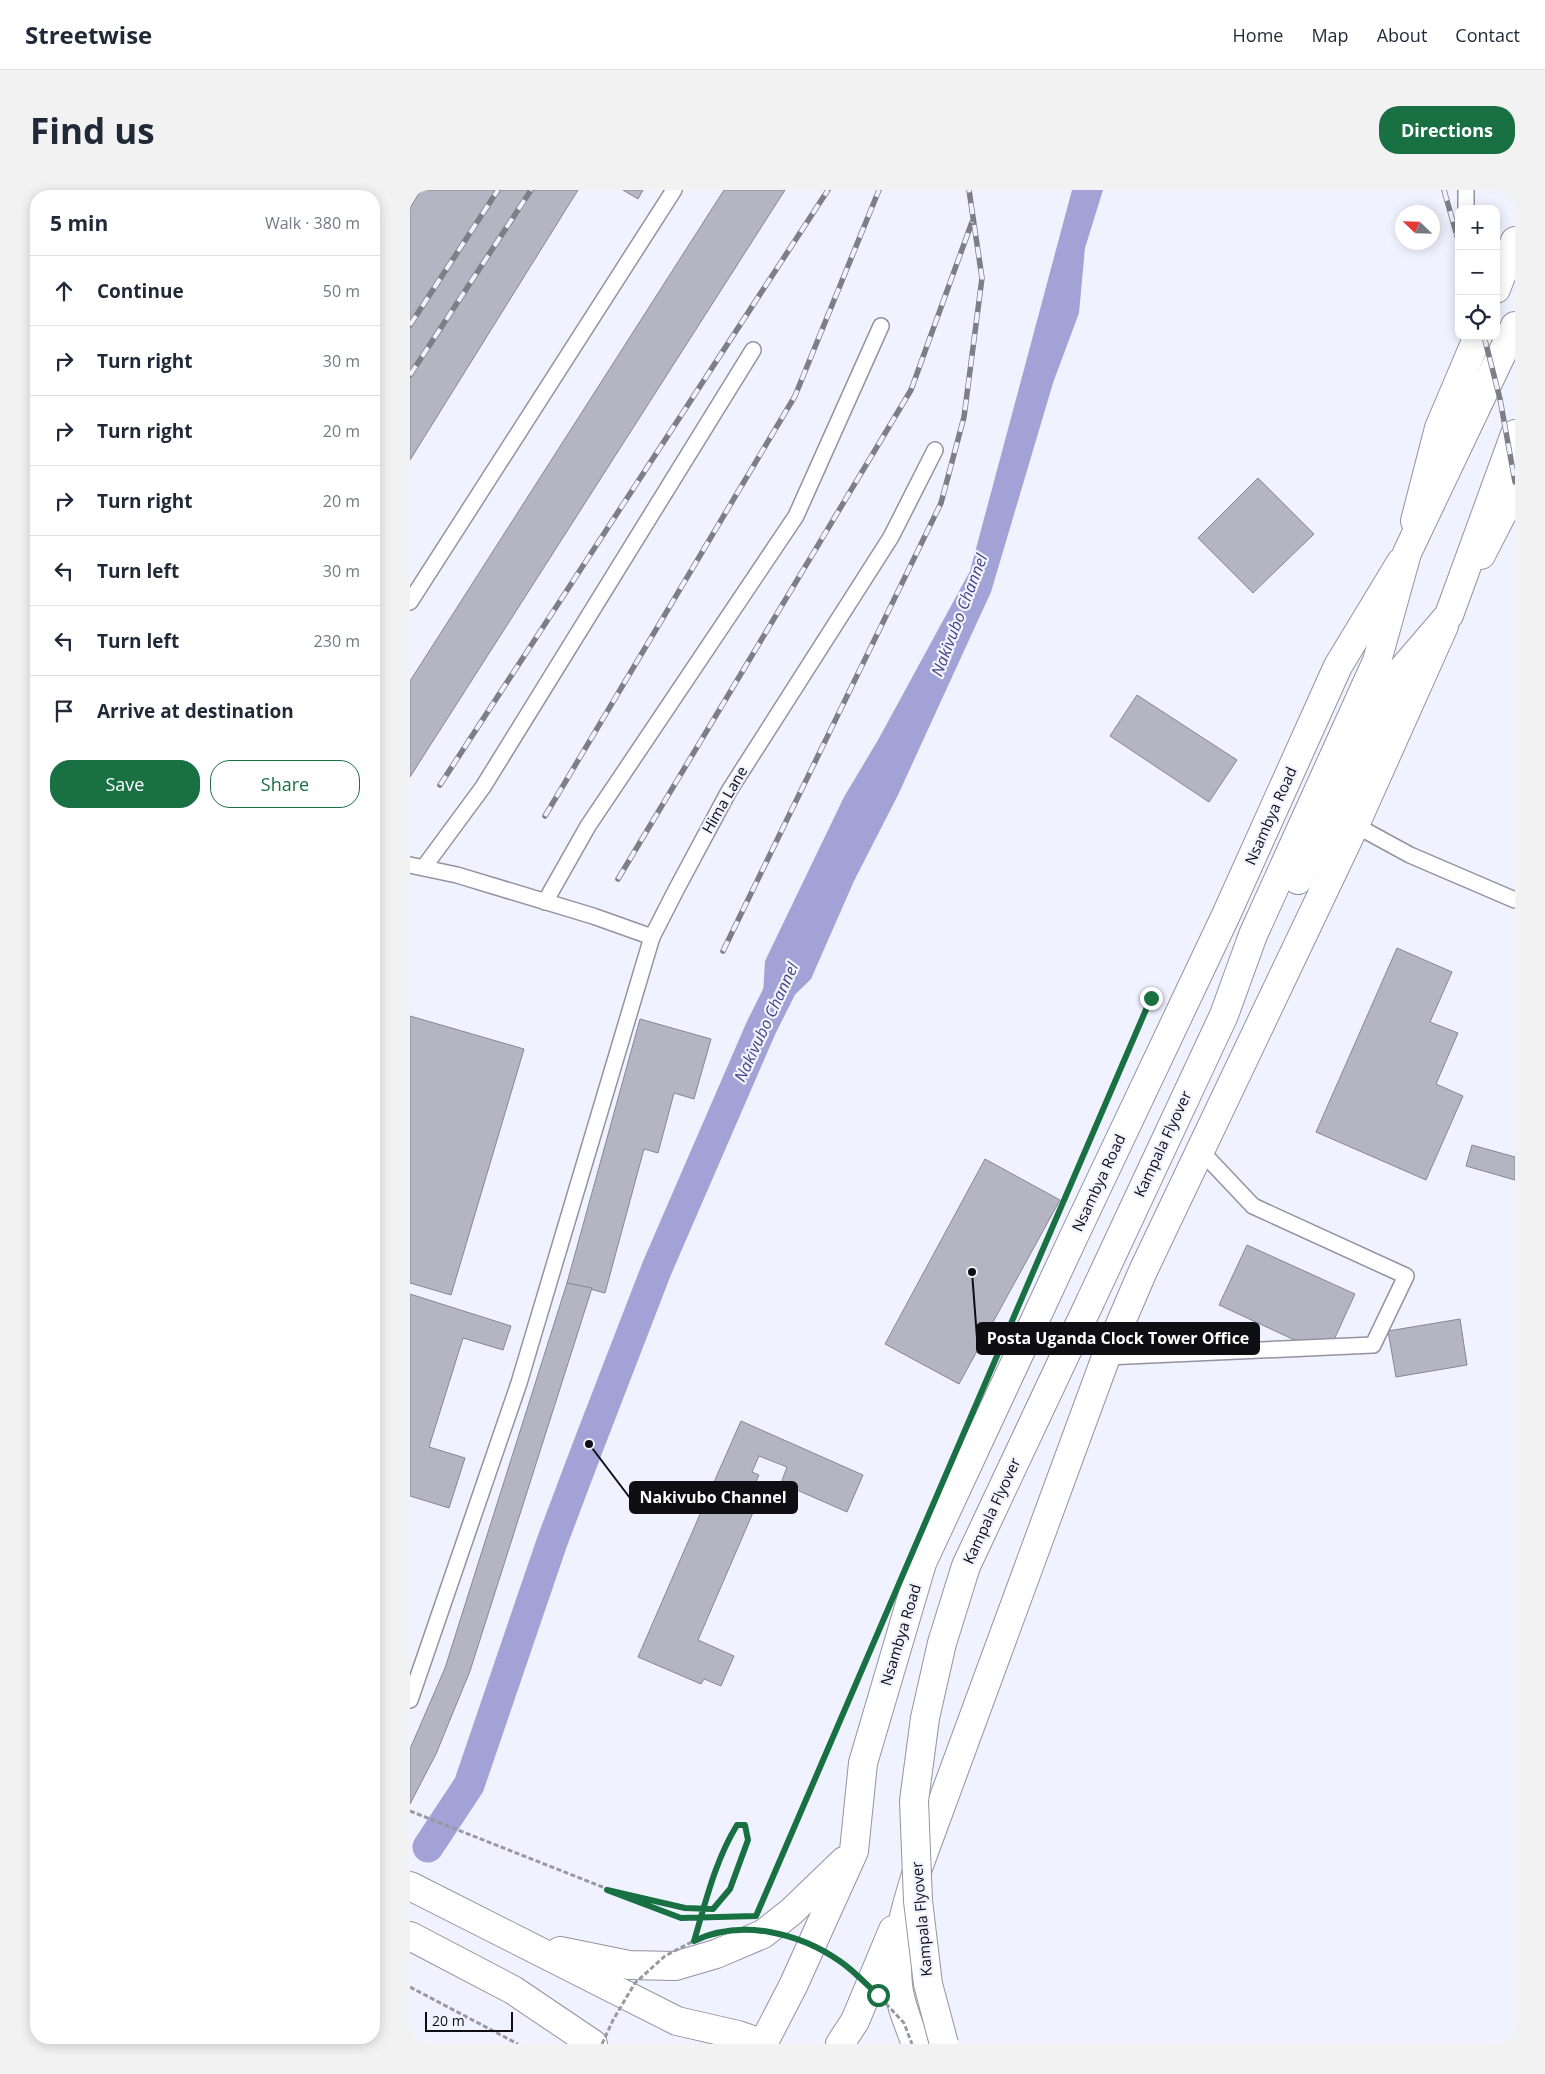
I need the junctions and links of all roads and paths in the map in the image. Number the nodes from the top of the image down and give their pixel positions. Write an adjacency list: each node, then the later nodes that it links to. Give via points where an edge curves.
1 (674, 190): 14 (lane)
2 (1466, 190): 3 (lane)
3 (1466, 205)
4 (1515, 241): 5 (main road)
5 (1500, 279)
6 (881, 326): 19 (lane, via 796,516 588,826)
7 (1515, 326): 13 (main road)
8 (1476, 340): 13 (main road, Nsambya Road, via 1439,428)
9 (753, 350): 17 (lane, via 483,787)
10 (1515, 434): 15 (main road)
11 (935, 450): 20 (lane, Hima Lane, via 891,537 729,791)
12 (1515, 489): 15 (main road)
13 (1407, 553): 22 (main road, via 1377,661 1253,935); 29 (main road, Nsambya Road, via 1338,666 1226,915 922,1563 863,1763)
14 (410, 602)
15 (1449, 615): 16 (main road); 22 (main road, via 1401,671 1269,939)
16 (1355, 825): 18 (lane, via 1410,854); 24 (main road)
17 (417, 866): 19 (lane)
18 (1515, 900)
19 (545, 902): 20 (lane)
20 (652, 937): 27 (lane, Hima Lane, via 519,1383)
21 (1151, 998): 23 (path)
22 (1224, 1014): 48 (main road, Kampala Flyover, bridge, via 966,1566 942,1643 925,1718 914,1801 918,1901 928,1984)
23 (1143, 1016)
24 (1200, 1150): 25 (main road); 25 (lane, via 1253,1206 1406,1276 1373,1345)
25 (1106, 1357): 30 (main road)
26 (851, 1696): 33 (path)
27 (410, 1700)
28 (410, 1811): 32 (path)
29 (854, 1852): 36 (main road, via 763,1934 716,1954 676,1966 629,1966); 44 (main road, Nsambya Road)
30 (915, 1878): 45 (main road, via 855,2021); 47 (main road, via 902,1920 898,1986)
31 (410, 1886): 36 (main road)
32 (607, 1890): 34 (path, via 681,1918); 37 (path, bridge, via 685,1908 713,1909 730,1889 748,1840 745,1825 737,1825 726,1844 711,1882)
33 (764, 1898)
34 (728, 1917)
35 (410, 1936): 39 (main road)
36 (513, 1939): 44 (main road, via 678,2021 738,2034)
37 (694, 1941): 43 (path, bridge, via 665,1956 635,1983); 46 (path, bridge, via 746,1928 801,1939 841,1962 878,1995 904,2023)
38 (410, 1987): 40 (path)
39 (514, 1990): 41 (main road); 42 (main road)
40 (518, 2044)
41 (568, 2044)
42 (593, 2044)
43 (602, 2044)
44 (763, 2044)
45 (840, 2044)
46 (912, 2044)
47 (916, 2044)
48 (944, 2044)

